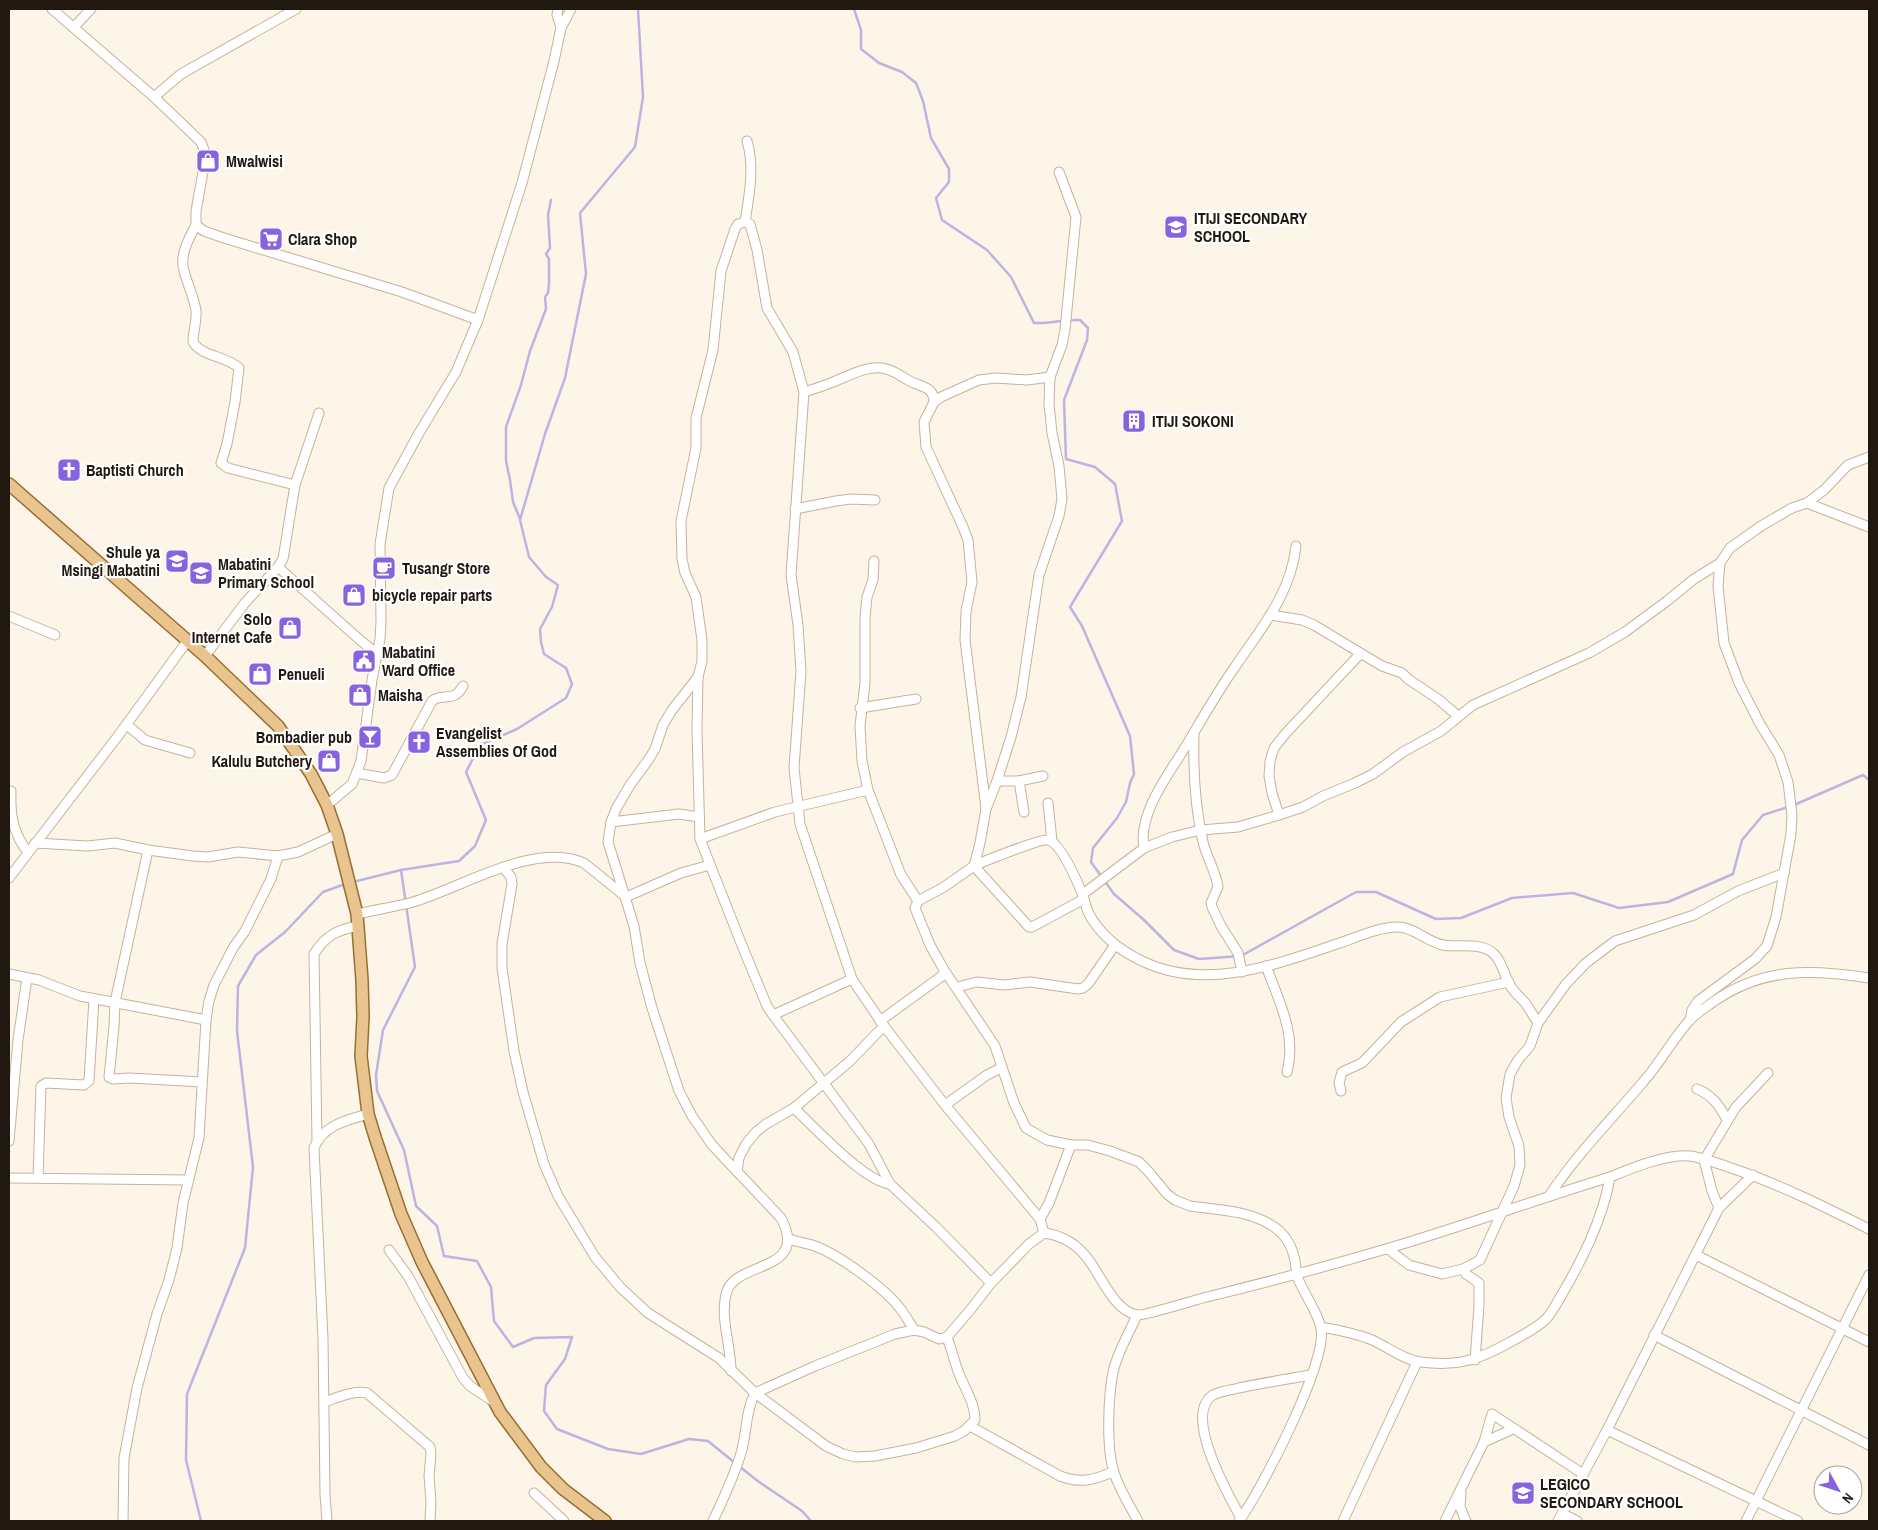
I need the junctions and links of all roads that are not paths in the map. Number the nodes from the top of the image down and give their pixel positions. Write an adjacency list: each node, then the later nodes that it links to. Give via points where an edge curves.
1 (52, 9): 6 (street)
2 (91, 9): 6 (street)
3 (296, 9): 8 (street, via 181,74)
4 (558, 9): 7 (street)
5 (571, 9): 7 (street)
6 (74, 27): 8 (street)
7 (561, 28): 13 (street, via 529,158)
8 (154, 97): 12 (street, via 204,148 206,155)
9 (747, 141): 11 (street, via 750,164)
10 (1059, 172): 14 (street, via 1076,217 1065,330)
11 (745, 222): 15 (street, via 750,224 757,250 767,308 793,352); 36 (street, via 735,229 721,271 713,350 696,418 696,448 681,521 682,559 696,596 700,621 702,661)
12 (196, 225): 13 (street, via 224,238 402,292); 20 (street, via 187,242 183,266 196,308 193,342 239,368 221,463 228,468)
13 (478, 320): 33 (street, via 456,372 389,488 380,544 381,622)
14 (1050, 377): 16 (street, via 979,380); 47 (street, via 1049,415 1062,499 1039,576 1021,696)
15 (804, 392): 16 (street, via 852,373 882,368 929,388); 23 (street)
16 (934, 402): 53 (street, via 924,422 926,447 965,534 970,554 972,582 965,640)
17 (319, 413): 20 (street)
18 (1869, 457): 22 (street, via 1848,465)
19 (9, 484): 32 (main road)
20 (295, 485): 28 (street, via 287,541)
21 (875, 500): 23 (street, via 851,499)
22 (1807, 503): 24 (street); 27 (street, via 1761,526 1730,548)
23 (795, 510): 52 (street, via 791,575 801,671 794,768)
24 (1869, 527)
25 (1296, 546): 29 (street, via 1292,572)
26 (874, 561): 39 (street, via 866,605 865,683)
27 (1720, 563): 40 (street, via 1625,632 1589,653 1473,705); 70 (street, via 1718,586 1724,643 1760,724 1779,755 1788,782 1792,815)
28 (278, 566): 33 (street); 35 (street)
29 (1271, 615): 34 (street, via 1314,625); 42 (street)
30 (9, 616): 31 (street)
31 (55, 635)
32 (188, 640): 35 (main road); 41 (street)
33 (377, 654): 44 (street)
34 (1360, 654): 40 (street, via 1402,673); 55 (street, via 1274,748 1269,776)
35 (205, 656): 51 (main road, via 278,726)
36 (698, 677): 56 (street); 57 (street, via 672,710 655,748 630,785)
37 (463, 686): 44 (street, via 453,697 437,697 432,701 392,775 384,778)
38 (916, 699): 39 (street)
39 (860, 708): 48 (street, via 862,761)
40 (1458, 716): 55 (street, via 1441,731 1403,752 1373,774)
41 (127, 725): 43 (street, via 145,740); 62 (street)
42 (1194, 733): 58 (street, via 1194,783); 63 (street, via 1156,796 1143,830)
43 (190, 753)
44 (357, 772): 51 (street, via 352,784)
45 (1043, 776): 46 (street)
46 (1019, 781): 47 (street); 54 (street)
47 (997, 782): 53 (street)
48 (868, 790): 52 (street); 74 (street, via 901,875)
49 (12, 791): 65 (street, via 12,818 16,834)
50 (1048, 802): 61 (street)
51 (327, 805): 59 (main road)
52 (797, 808): 60 (street, via 775,812); 84 (street)
53 (986, 809): 68 (street)
54 (1024, 812)
55 (1280, 815): 58 (street, via 1238,828)
56 (699, 817): 57 (street, via 679,814); 60 (street)
57 (611, 822): 72 (street, via 608,842)
58 (1201, 830): 63 (street, via 1172,836); 79 (street, via 1218,887 1212,907 1238,953)
59 (337, 834): 66 (street, via 298,852); 75 (main road)
60 (700, 838): 67 (street)
61 (1052, 841): 68 (street, via 1043,840); 73 (street, via 1060,850)
62 (35, 843): 64 (street, via 88,846 115,843); 65 (street)
63 (1144, 848): 73 (street)
64 (148, 850): 66 (street, via 208,857 238,852); 88 (street)
65 (28, 852): 71 (street)
66 (278, 856): 90 (street, via 271,879 214,985)
67 (710, 865): 72 (street, via 681,873); 89 (street)
68 (974, 866): 73 (street, via 1029,927); 74 (street)
69 (503, 867): 72 (street, via 550,856 576,860); 75 (street, via 414,902); 140 (street, via 512,884 502,968 514,1051 544,1164 558,1196 595,1258 620,1287 648,1314 719,1358)
70 (1784, 873): 91 (street, via 1767,946 1755,960 1698,1001); 92 (street, via 1738,891 1694,915 1615,941 1576,972)
71 (9, 878)
72 (626, 897): 110 (street, via 640,963 679,1091 712,1145)
73 (1083, 897): 77 (street, via 1089,914)
74 (918, 901): 80 (street, via 916,908 930,945)
75 (356, 914): 76 (main road)
76 (358, 926): 104 (main road, via 363,1008 360,1056); 106 (street, via 334,932 314,954)
77 (1115, 945): 79 (street, via 1147,963 1184,974 1220,975); 86 (street, via 1084,988 1030,982 1004,985 977,982)
78 (1266, 966): 79 (street); 85 (street, via 1369,933 1405,927 1444,946 1472,945 1492,952 1500,961); 96 (street, via 1286,1018 1291,1058)
79 (1242, 968)
80 (946, 973): 86 (street); 93 (street)
81 (9, 974): 82 (street)
82 (27, 978): 87 (street); 94 (street)
83 (1869, 978): 91 (street, via 1819,972 1766,977 1721,996)
84 (852, 979): 89 (street); 93 (street)
85 (1508, 982): 92 (street); 101 (street, via 1447,994 1432,1001 1401,1022 1362,1063 1342,1072)
86 (957, 987): 95 (street, via 994,1046)
87 (94, 999): 88 (street); 114 (street, via 89,1081 84,1085 46,1083 41,1086)
88 (115, 1002): 90 (street); 98 (street, via 110,1078)
89 (773, 1015): 99 (street)
90 (206, 1020): 98 (street)
91 (1690, 1020): 117 (street, via 1645,1080 1578,1155)
92 (1538, 1023): 119 (street, via 1530,1046 1510,1074 1506,1098 1519,1146 1520,1164)
93 (882, 1024): 99 (street, via 849,1062); 102 (street)
94 (13, 1039): 107 (street)
95 (1001, 1068): 102 (street); 108 (street, via 1026,1128 1047,1140)
96 (1287, 1072)
97 (1768, 1073): 105 (street)
98 (202, 1082): 115 (street, via 199,1138)
99 (824, 1082): 103 (street); 116 (street, via 869,1144)
100 (1697, 1089): 105 (street, via 1709,1095)
101 (1341, 1091)
102 (945, 1105): 120 (street)
103 (794, 1108): 110 (street, via 756,1132 739,1158); 116 (street, via 874,1179)
104 (368, 1114): 106 (street, via 326,1130); 144 (main road, via 422,1262)
105 (1728, 1120): 109 (street)
106 (317, 1140): 143 (street, via 314,1148)
107 (9, 1141)
108 (1071, 1145): 120 (street); 128 (street, via 1088,1144 1139,1162 1167,1194 1182,1203 1247,1214 1270,1224 1293,1250)
109 (1704, 1160): 111 (street); 112 (street, via 1676,1157); 118 (street)
110 (737, 1172): 123 (street, via 781,1218)
111 (1753, 1175): 118 (street); 121 (street, via 1790,1189)
112 (1610, 1177): 117 (street); 138 (street, via 1603,1208 1590,1237 1568,1284 1546,1319 1522,1336)
113 (9, 1178): 114 (street)
114 (38, 1178): 115 (street)
115 (188, 1180): 158 (street, via 177,1248 144,1360 124,1458)
116 (890, 1184): 130 (street)
117 (1549, 1196): 119 (street)
118 (1719, 1208): 126 (street)
119 (1503, 1210): 124 (street); 127 (street, via 1480,1260)
120 (1040, 1220): 122 (street)
121 (1869, 1229)
122 (1044, 1233): 130 (street); 131 (street, via 1076,1246 1118,1303)
123 (789, 1239): 134 (street, via 815,1246 856,1270 898,1306); 140 (street, via 784,1253 760,1269 742,1275 727,1290 723,1306)
124 (1388, 1249): 127 (street, via 1409,1265 1432,1272 1442,1274); 128 (street)
125 (389, 1250): 144 (street, via 408,1276 463,1378)
126 (1696, 1255): 133 (street); 135 (street)
127 (1463, 1270): 138 (street, via 1479,1283)
128 (1297, 1275): 131 (street); 132 (street)
129 (1869, 1275): 133 (street)
130 (991, 1283): 136 (street)
131 (1137, 1315): 151 (street, via 1114,1368 1111,1387 1109,1438)
132 (1321, 1327): 139 (street, via 1371,1340); 141 (street, via 1322,1342)
133 (1842, 1329): 137 (street); 145 (street)
134 (914, 1330): 136 (street, via 939,1338); 142 (street, via 895,1334)
135 (1654, 1335): 145 (street); 148 (street)
136 (947, 1337): 146 (street, via 975,1413 975,1420)
137 (1869, 1342)
138 (1475, 1360): 139 (street, via 1452,1364)
139 (1417, 1362): 165 (street)
140 (731, 1371): 142 (street)
141 (1311, 1376): 157 (street, via 1279,1452); 157 (street, via 1223,1392 1212,1396 1205,1404 1203,1418 1211,1458)
142 (754, 1394): 146 (street, via 826,1446 856,1457 916,1448 955,1436); 163 (street, via 741,1452)
143 (324, 1402): 159 (street); 160 (street, via 344,1395 367,1393 430,1447)
144 (494, 1402): 162 (main road, via 541,1467 563,1489)
145 (1801, 1412): 150 (street); 155 (street)
146 (970, 1426): 151 (street, via 1072,1480 1084,1481)
147 (1513, 1429): 149 (street); 149 (street, via 1492,1414); 152 (street)
148 (1607, 1430): 152 (street); 155 (street)
149 (1484, 1442): 153 (street)
150 (1869, 1445)
151 (1113, 1472): 164 (street)
152 (1583, 1474): 156 (street)
153 (1462, 1486): 166 (street); 167 (street, via 1460,1507)
154 (534, 1493): 161 (street)
155 (1756, 1500): 169 (street); 170 (street)
156 (1561, 1518): 168 (street)
157 (1240, 1520)
158 (123, 1521)
159 (327, 1521)
160 (430, 1521)
161 (564, 1521)
162 (605, 1521)
163 (713, 1521)
164 (1138, 1521)
165 (1342, 1521)
166 (1448, 1521)
167 (1466, 1521)
168 (1577, 1521)
169 (1746, 1521)
170 (1798, 1521)

